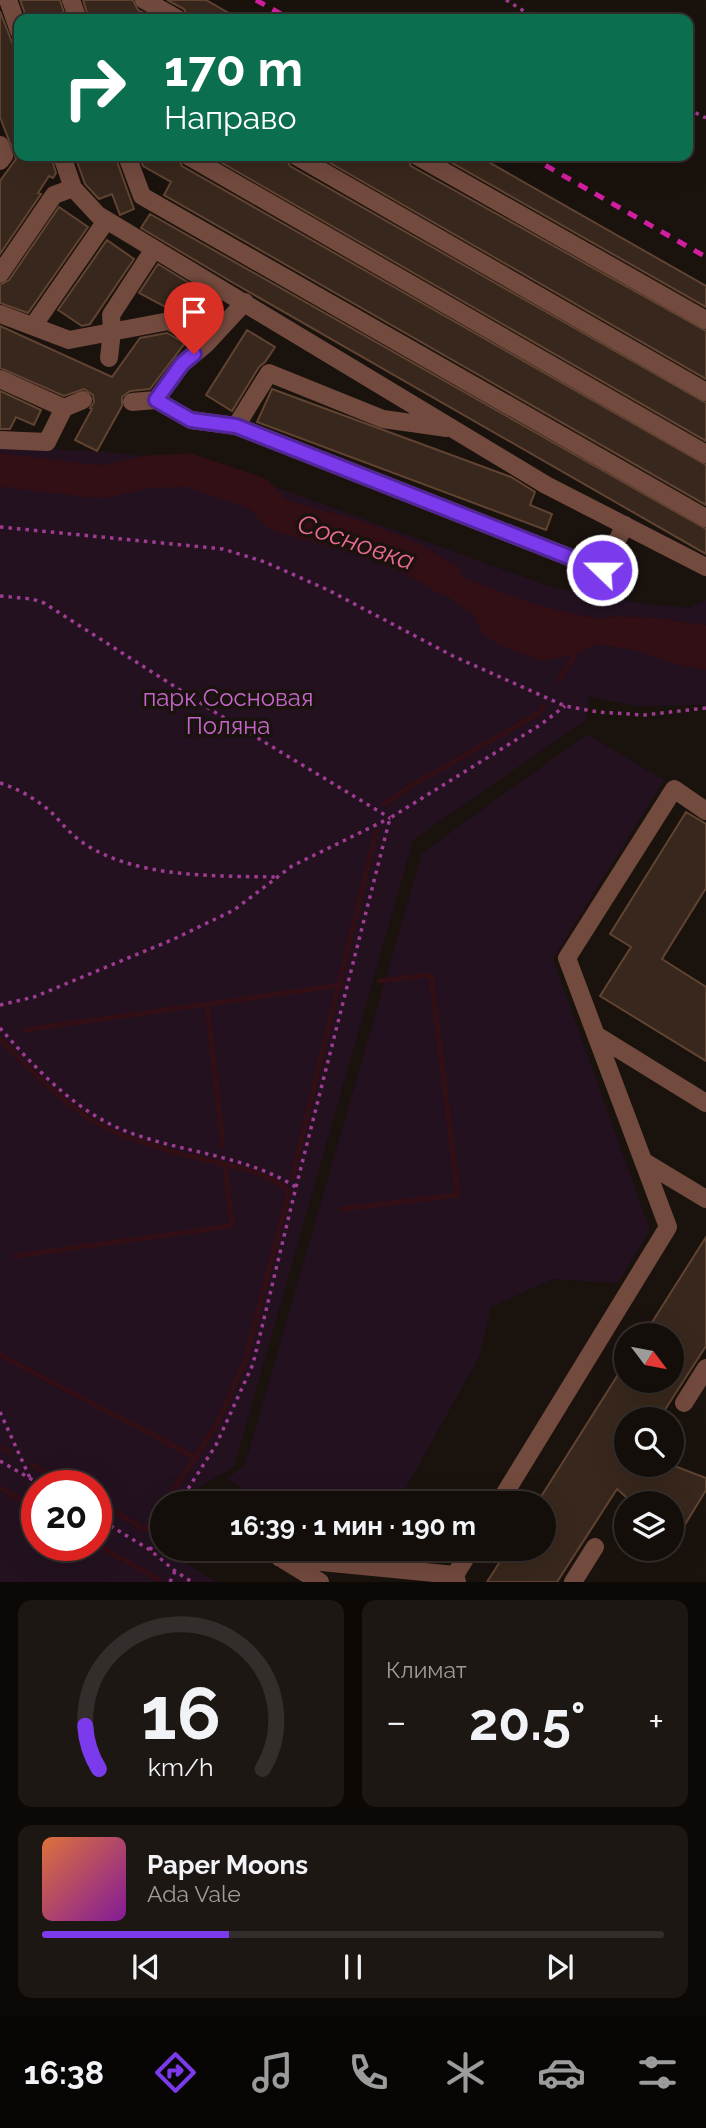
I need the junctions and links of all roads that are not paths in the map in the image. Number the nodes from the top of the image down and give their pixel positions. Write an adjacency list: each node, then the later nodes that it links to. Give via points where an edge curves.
1 (8, 0): 4 (lane)
2 (144, 0): 3 (lane)
3 (169, 14)
4 (14, 17)
5 (0, 145): 11 (lane, via 4,156)
6 (64, 161): 12 (lane)
7 (129, 161): 33 (lane, via 142,196)
8 (197, 161): 32 (lane)
9 (305, 161): 24 (lane)
10 (426, 161): 18 (lane)
11 (0, 162)
12 (73, 188): 13 (lane); 15 (lane, via 54,195)
13 (106, 220): 14 (lane); 19 (lane)
14 (154, 249): 16 (lane); 20 (lane, via 111,315)
15 (0, 274)
16 (245, 302): 21 (lane); 30 (lane)
17 (0, 314): 19 (lane)
18 (706, 320)
19 (33, 326): 20 (lane, via 69,340)
20 (112, 331): 21 (lane, via 169,321); 22 (lane)
21 (207, 343): 26 (lane, via 182,364)
22 (109, 358)
23 (0, 379): 28 (lane)
24 (706, 392)
25 (83, 400): 28 (lane)
26 (156, 400): 27 (lane); 29 (lane, via 191,420)
27 (132, 402)
28 (64, 408): 31 (lane, via 47,442)
29 (236, 426): 30 (lane, via 269,373 383,419); 34 (lane, via 602,570)
30 (454, 429): 34 (lane, via 546,485)
31 (0, 440)
32 (706, 454)
33 (706, 518)
34 (625, 525): 35 (lane)
35 (706, 567)
36 (706, 811): 37 (lane, via 674,789 567,958)
37 (596, 1035): 38 (lane); 39 (lane)
38 (706, 1103)
39 (643, 1161): 40 (lane); 43 (lane, via 668,1227)
40 (706, 1199)
41 (706, 1368): 42 (lane)
42 (684, 1403)
43 (506, 1491)
44 (595, 1547): 50 (lane)
45 (293, 1561): 49 (lane)
46 (338, 1561): 48 (lane)
47 (465, 1561): 48 (lane)
48 (456, 1578)
49 (320, 1582)
50 (573, 1582)

